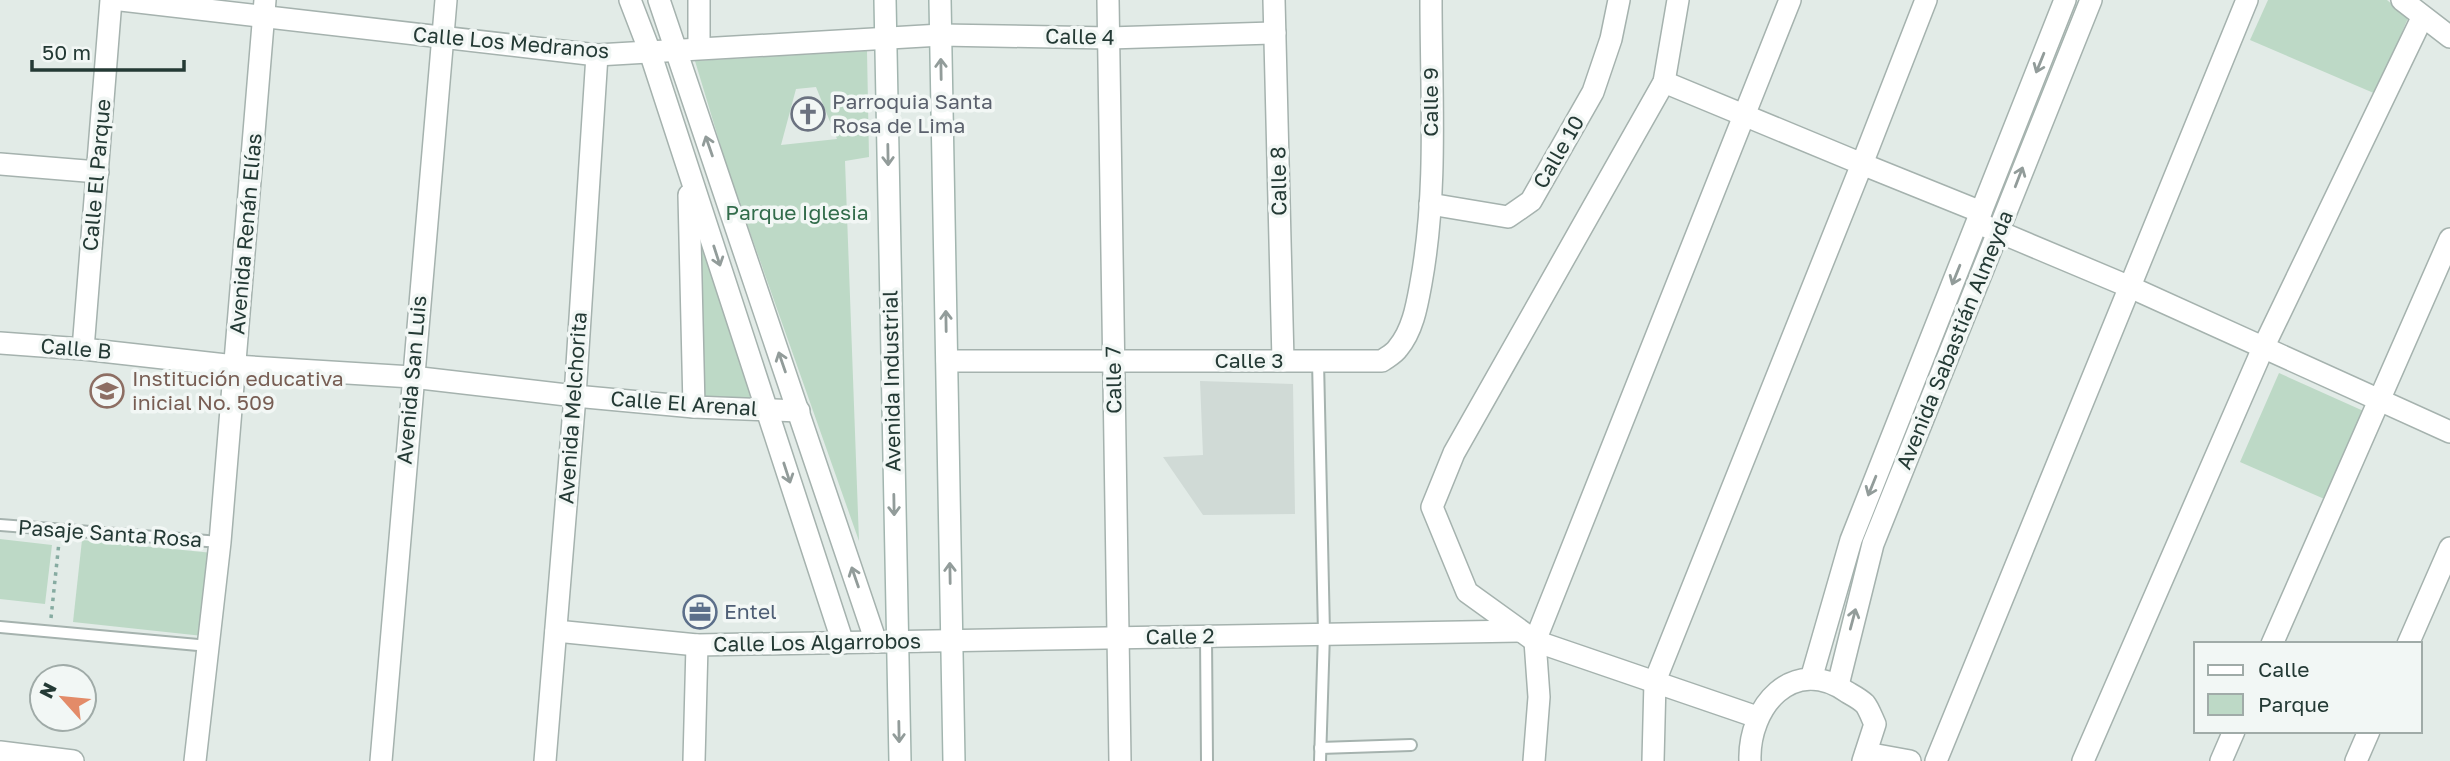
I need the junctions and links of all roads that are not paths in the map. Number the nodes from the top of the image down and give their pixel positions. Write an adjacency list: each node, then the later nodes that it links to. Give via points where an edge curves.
1 (111, 0): 37 (street, Calle El Parque)
2 (121, 0): 20 (street, Calle Los Medranos)
3 (446, 0): 24 (street, Avenida San Luis)
4 (630, 0): 30 (street)
5 (659, 0): 29 (street)
6 (699, 0): 28 (street)
7 (885, 0): 26 (street, Avenida Industrial)
8 (940, 0): 23 (street)
9 (1108, 0): 27 (street, Calle 7)
10 (1274, 0): 22 (street, Calle 8)
11 (1431, 0): 38 (street, Calle 9)
12 (1619, 0): 38 (street, Calle 10, via 1593,92 1531,201 1508,217)
13 (1678, 0): 32 (street)
14 (1790, 0): 33 (street)
15 (1926, 0): 35 (street)
16 (2065, 0): 39 (street, Avenida Sabastián Almeyda, one-way to 39)
17 (2091, 0): 40 (street, Avenida Sabastián Almeyda, one-way to 17)
18 (2247, 0): 42 (street)
19 (2402, 0): 21 (street)
20 (264, 9): 24 (street, Calle Los Medranos); 50 (street, Avenida Renán Elías)
21 (2423, 18): 25 (street); 44 (street)
22 (1275, 33): 27 (street, Calle 4); 47 (street, Calle 8)
23 (941, 35): 26 (street, Calle 4); 27 (street, Calle 4); 46 (street, one-way to 23)
24 (442, 37): 31 (street, Calle Los Medranos); 51 (street, Avenida San Luis)
25 (2450, 37)
26 (885, 38): 28 (street, Calle Los Medranos); 68 (street, Avenida Industrial, one-way to 68)
27 (1109, 38): 49 (street, Calle 7)
28 (699, 48): 29 (street, Calle Los Medranos)
29 (676, 49): 30 (street, Calle Los Medranos); 56 (street, one-way to 29)
30 (650, 52): 31 (street, Calle Los Medranos); 36 (street)
31 (597, 55): 52 (street, Avenida Melchorita)
32 (1664, 82): 33 (street); 64 (street, via 1454,453 1432,507 1467,592)
33 (1744, 115): 35 (street); 64 (street)
34 (0, 164): 37 (street)
35 (1862, 164): 39 (street); 75 (street)
36 (689, 171): 54 (street); 55 (street, one-way to 55)
37 (98, 172): 45 (street, Calle El Parque)
38 (1430, 204): 48 (street, Calle 3, via 1416,310 1397,350 1382,361)
39 (1979, 218): 40 (street); 74 (street, Avenida Sabastián Almeyda, one-way to 74, via 1851,540)
40 (1999, 231): 42 (street); 76 (street, Avenida Sabastián Almeyda, one-way to 40, via 1873,544)
41 (2450, 239): 53 (street)
42 (2130, 287): 44 (street); 98 (street)
43 (0, 343): 45 (street, Calle B)
44 (2263, 348): 53 (street); 99 (street)
45 (83, 349): 50 (street, Calle B)
46 (947, 361): 49 (street, Calle 3); 67 (street, one-way to 46)
47 (1283, 361): 48 (street, Calle 3); 49 (street, Calle 3)
48 (1318, 361): 63 (lane)
49 (1114, 362): 66 (street, Calle 7)
50 (235, 366): 51 (street, Calle El Arenal); 59 (street, Avenida Renán Elías)
51 (412, 377): 52 (street, Calle El Arenal); 86 (street, Avenida San Luis)
52 (575, 396): 54 (street, Calle El Arenal); 62 (street, Avenida Melchorita)
53 (2378, 400): 57 (street); 69 (street)
54 (694, 407): 55 (street, Calle El Arenal)
55 (767, 410): 56 (street, Calle El Arenal); 71 (street, one-way to 71)
56 (799, 411): 68 (street, one-way to 56)
57 (2450, 432)
58 (0, 525): 59 (lane, Pasaje Santa Rosa)
59 (220, 542): 73 (street, Avenida Renán Elías)
60 (2450, 548): 70 (street)
61 (0, 626): 73 (lane)
62 (556, 631): 72 (street, Calle Los Algarrobos); 87 (street, Avenida Melchorita)
63 (1324, 633): 64 (street, Calle 2); 65 (street, Calle 2); 81 (lane)
64 (1527, 636): 75 (street); 94 (street, via 1539,697)
65 (1206, 637): 66 (street, Calle 2); 92 (lane)
66 (1118, 638): 67 (street, Calle 2); 91 (street, Calle 7)
67 (952, 641): 68 (street, Calle Los Algarrobos); 90 (street)
68 (887, 642): 71 (street, Calle Los Algarrobos); 89 (street, Avenida Industrial, one-way to 89)
69 (2273, 642)
70 (2409, 642)
71 (843, 643): 72 (street, Calle Los Algarrobos)
72 (697, 645): 88 (street)
73 (209, 646): 85 (street, Avenida Renán Elías)
74 (1811, 679): 76 (street); 77 (street, via 1788,685 1769,697)
75 (1656, 681): 77 (street); 95 (street)
76 (1838, 685): 83 (street, via 1864,704 1875,724)
77 (1757, 717): 96 (street, via 1749,744)
78 (2233, 733): 100 (street)
79 (2368, 733): 101 (street)
80 (1411, 745): 81 (lane)
81 (1320, 748): 93 (lane)
82 (0, 752): 84 (street)
83 (1865, 757): 97 (street)
84 (73, 761)
85 (195, 761)
86 (381, 761)
87 (545, 761)
88 (694, 761)
89 (900, 761)
90 (954, 761)
91 (1120, 761)
92 (1207, 761)
93 (1320, 761)
94 (1534, 761)
95 (1653, 761)
96 (1750, 761)
97 (1910, 761)
98 (1936, 761)
99 (2082, 761)
100 (2221, 761)
101 (2356, 761)

